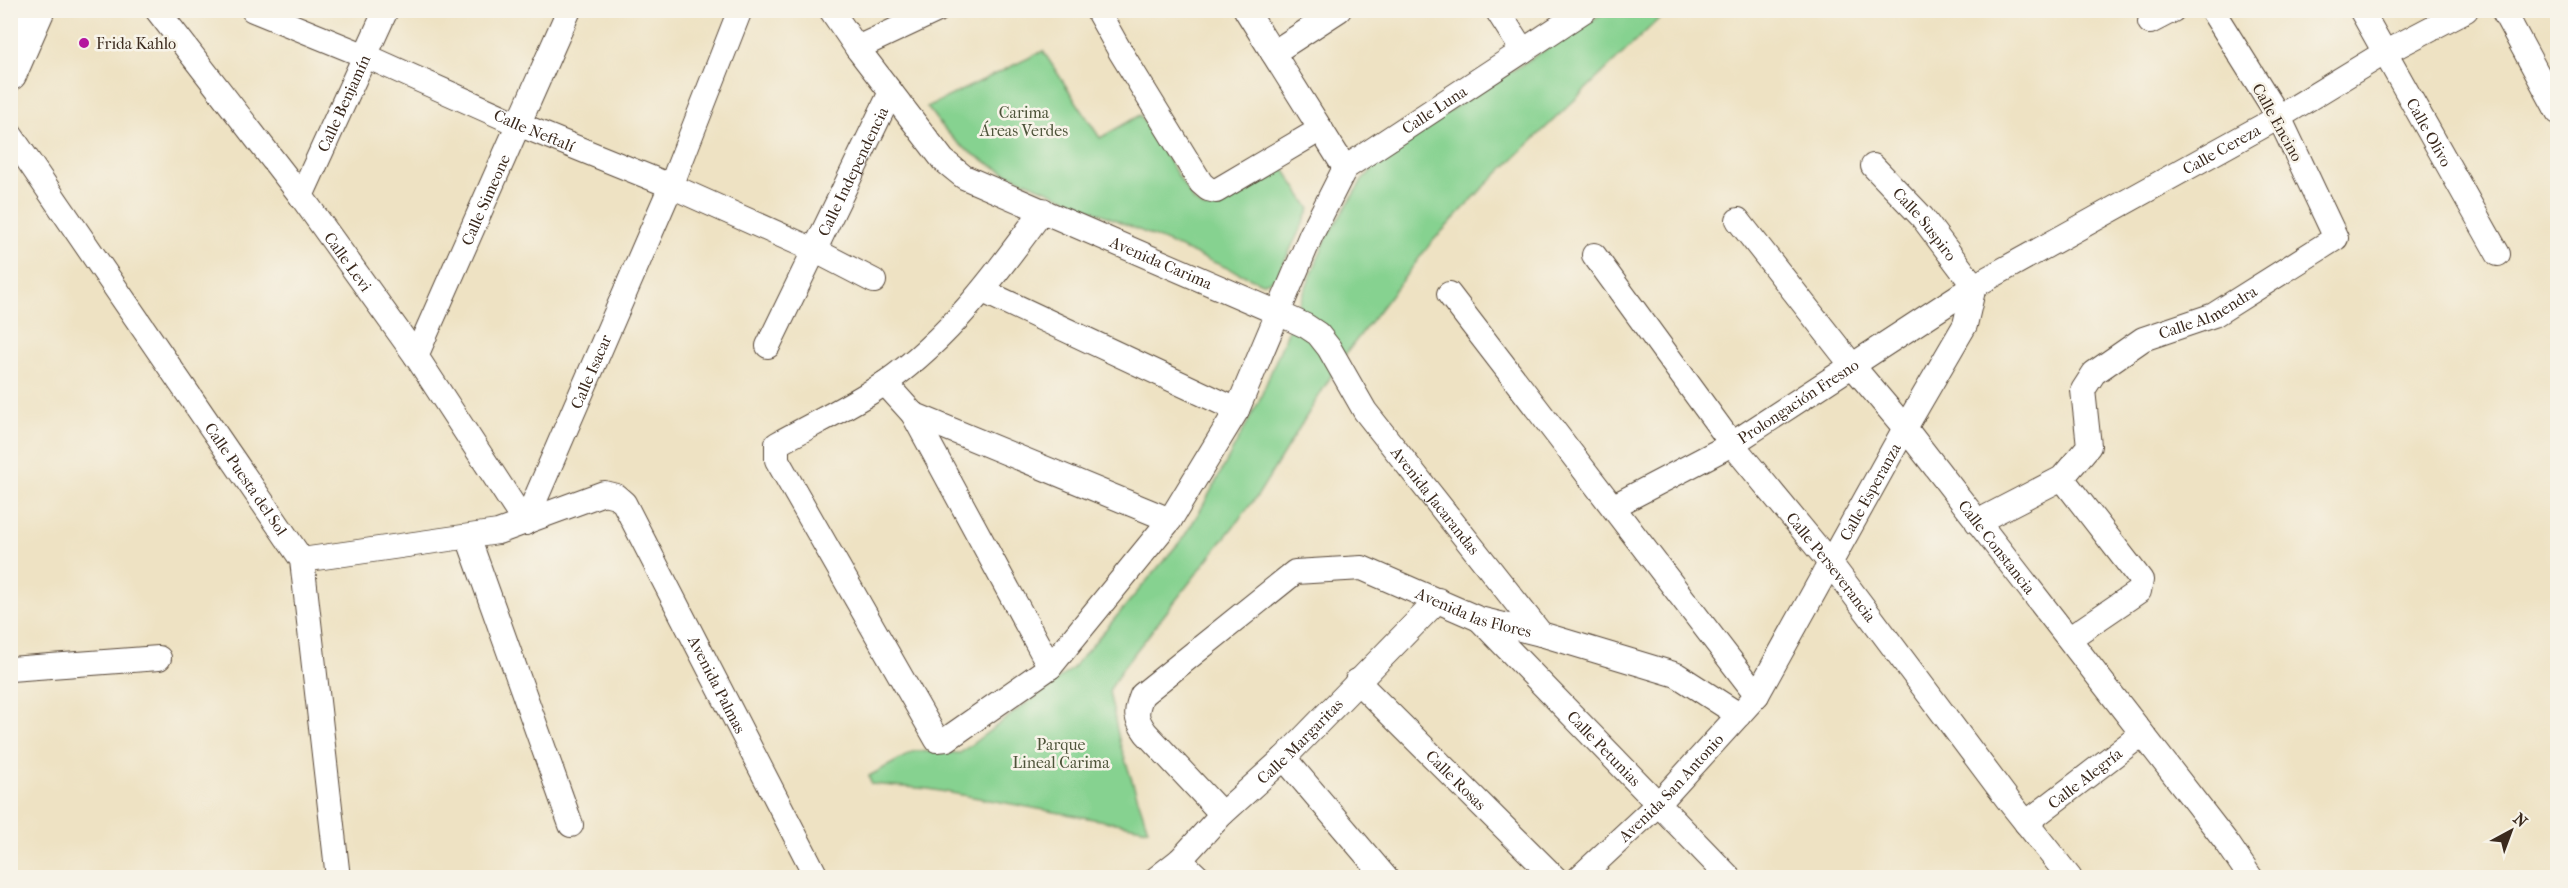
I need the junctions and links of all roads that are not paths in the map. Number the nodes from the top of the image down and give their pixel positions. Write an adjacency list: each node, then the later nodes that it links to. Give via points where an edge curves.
1 (38, 10): 25 (main road)
2 (158, 10): 35 (street, Calle Levi)
3 (253, 10): 24 (street, Calle Neftalí)
4 (386, 10): 24 (street, Calle Benjamín)
5 (569, 10): 29 (street, Calle Simeone)
6 (740, 10): 34 (street, Calle Isacar)
7 (831, 10): 20 (street, Avenida Carima)
8 (938, 10): 20 (street)
9 (1097, 10): 30 (street, via 1208,189 1216,191)
10 (1246, 10): 22 (street)
11 (1339, 10): 22 (street)
12 (1497, 10): 21 (street)
13 (1585, 10): 21 (street, Calle Luna)
14 (2173, 10): 19 (street)
15 (2212, 10): 28 (street, Calle Encino)
16 (2361, 10): 23 (street, Calle Olivo)
17 (2466, 10): 23 (street, Calle Cereza)
18 (2503, 10): 27 (street)
19 (2150, 22)
20 (857, 48): 26 (street, Avenida Carima)
21 (1523, 51): 33 (street, Calle Luna)
22 (1273, 53): 30 (street)
23 (2384, 53): 28 (street, Calle Cereza); 40 (street, Calle Olivo)
24 (366, 56): 29 (street, Calle Neftalí); 35 (street, Calle Benjamín)
25 (10, 74)
26 (891, 92): 36 (street, Avenida Carima, via 943,160 964,177); 39 (street, Calle Independencia)
27 (2558, 112)
28 (2279, 117): 38 (street, Calle Encino); 43 (street, Calle Cereza)
29 (518, 124): 34 (street, Calle Neftalí); 48 (street, Calle Simeone)
30 (1321, 129): 33 (street)
31 (10, 134): 62 (street, Calle Puesta del Sol)
32 (1873, 166): 43 (street, Calle Suspiro, via 1922,217)
33 (1346, 168): 46 (street, Calle Luna, via 1311,235)
34 (671, 186): 39 (street, Calle Neftalí); 60 (street, Calle Isacar)
35 (301, 196): 48 (street, Calle Levi)
36 (1043, 210): 44 (street); 46 (street, Avenida Carima)
37 (1738, 220): 50 (street, Calle Constancia)
38 (2336, 238): 56 (street, Calle Almendra, via 2214,315 2143,339 2094,373 2083,390 2089,446)
39 (814, 250): 42 (street, Calle Neftalí); 47 (street, Calle Independencia)
40 (2498, 254)
41 (1594, 255): 55 (street, Calle Perseverancia)
42 (874, 281)
43 (1974, 286): 50 (street, Prolongación Fresno); 54 (street, Calle Esperanza, via 1965,325)
44 (983, 291): 51 (street, via 936,340); 52 (street)
45 (1449, 294): 57 (street)
46 (1278, 313): 49 (street, Avenida Carima, via 1318,334); 52 (street, Calle Luna)
47 (768, 346)
48 (416, 356): 60 (street, Calle Levi)
49 (1336, 361): 66 (street, Avenida Jacarandas, via 1365,411)
50 (1851, 364): 54 (street, Calle Constancia); 55 (street, Prolongación Fresno)
51 (885, 382): 53 (street); 69 (street, Calle Luna, via 777,444 777,460 933,735 937,740 947,739)
52 (1237, 410): 58 (street, Calle Luna)
53 (913, 414): 58 (street); 69 (street)
54 (1905, 428): 59 (street, Calle Constancia); 63 (street, Calle Esperanza)
55 (1732, 444): 57 (street, Prolongación Fresno); 63 (street, Calle Perseverancia)
56 (2062, 478): 59 (street); 67 (street, via 2141,580 2139,591)
57 (1614, 507): 72 (street)
58 (1170, 520): 69 (street, Calle Luna)
59 (1977, 522): 67 (street, Calle Constancia)
60 (525, 523): 61 (street); 82 (street, Avenida Palmas, via 604,493 624,503)
61 (468, 537): 62 (street); 79 (street)
62 (302, 560): 81 (street, Calle Puesta del Sol)
63 (1831, 564): 72 (street, Calle Esperanza); 78 (street, Calle Perseverancia)
64 (1438, 600): 65 (street, Avenida las Flores); 71 (street, Calle Margaritas); 77 (street, Avenida las Flores, via 1362,568 1295,572 1142,695 1137,720)
65 (1479, 619): 66 (street, Avenida las Flores); 76 (street, Calle Petunias)
66 (1541, 634): 73 (street, Avenida las Flores, via 1677,675)
67 (2070, 638): 74 (street, Calle Constancia)
68 (159, 658): 70 (street)
69 (1050, 667)
70 (10, 669)
71 (1357, 681): 75 (street, Calle Margaritas); 86 (street, Calle Rosas)
72 (1757, 695): 73 (street, Avenida San Antonio)
73 (1738, 715): 76 (street, Avenida San Antonio)
74 (2142, 734): 78 (street, Calle Alegría); 90 (street, Calle Constancia)
75 (1284, 758): 77 (street, Calle Margaritas); 85 (street)
76 (1659, 802): 87 (street, Avenida San Antonio); 88 (street, Calle Petunias)
77 (1222, 814): 80 (street, Calle Margaritas)
78 (2026, 823): 89 (street, Calle Perseverancia)
79 (572, 825)
80 (1180, 860): 83 (street, Calle Margaritas); 84 (street)
81 (338, 878)
82 (817, 878)
83 (1157, 878)
84 (1199, 878)
85 (1386, 878)
86 (1555, 878)
87 (1579, 878)
88 (1730, 878)
89 (2070, 878)
90 (2251, 878)

